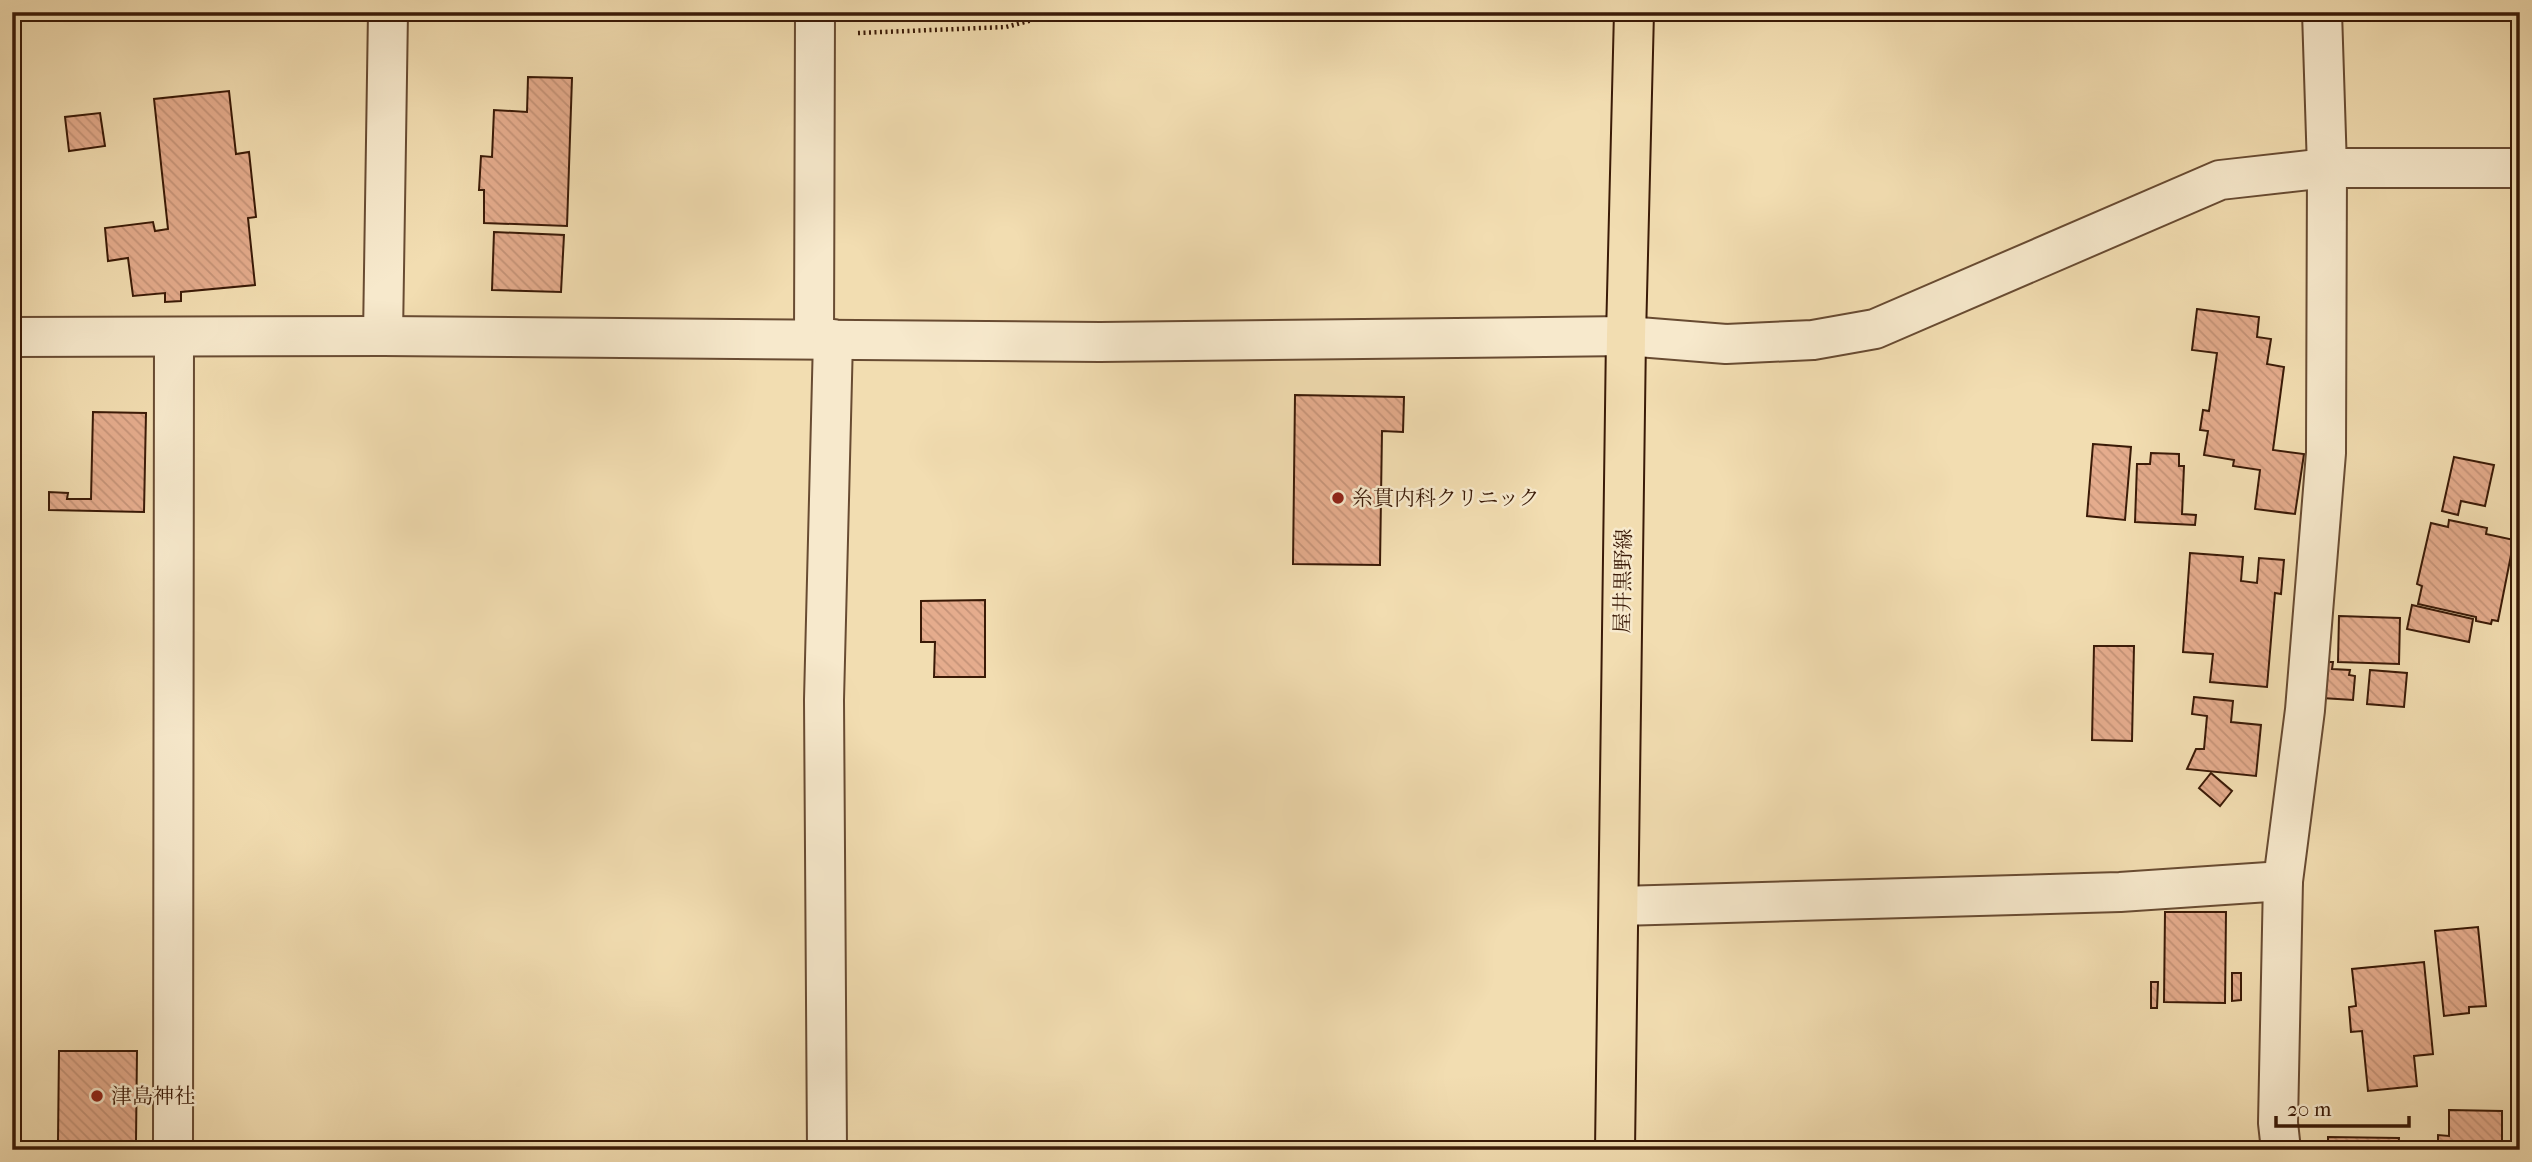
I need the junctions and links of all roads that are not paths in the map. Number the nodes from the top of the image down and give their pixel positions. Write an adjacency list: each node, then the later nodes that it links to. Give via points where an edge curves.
1 (387, 12): 7 (street)
2 (1634, 12): 8 (main road, 屋井黒野線)
3 (2322, 12): 5 (street)
4 (815, 23): 11 (street)
5 (2327, 168): 6 (street); 8 (street, via 2220,180 1875,329 1813,340 1726,344); 12 (street, via 2326,453 2305,710)
6 (2520, 168)
7 (383, 336): 10 (street); 11 (street)
8 (1626, 336): 11 (street, via 1100,342); 13 (main road, 屋井黒野線)
9 (12, 337): 10 (street)
10 (174, 337): 14 (street)
11 (824, 339): 15 (street)
12 (2283, 881): 13 (street, via 2120,892); 17 (street)
13 (1619, 906): 16 (main road, 屋井黒野線)
14 (173, 1150)
15 (827, 1150)
16 (1615, 1150)
17 (2281, 1150)

